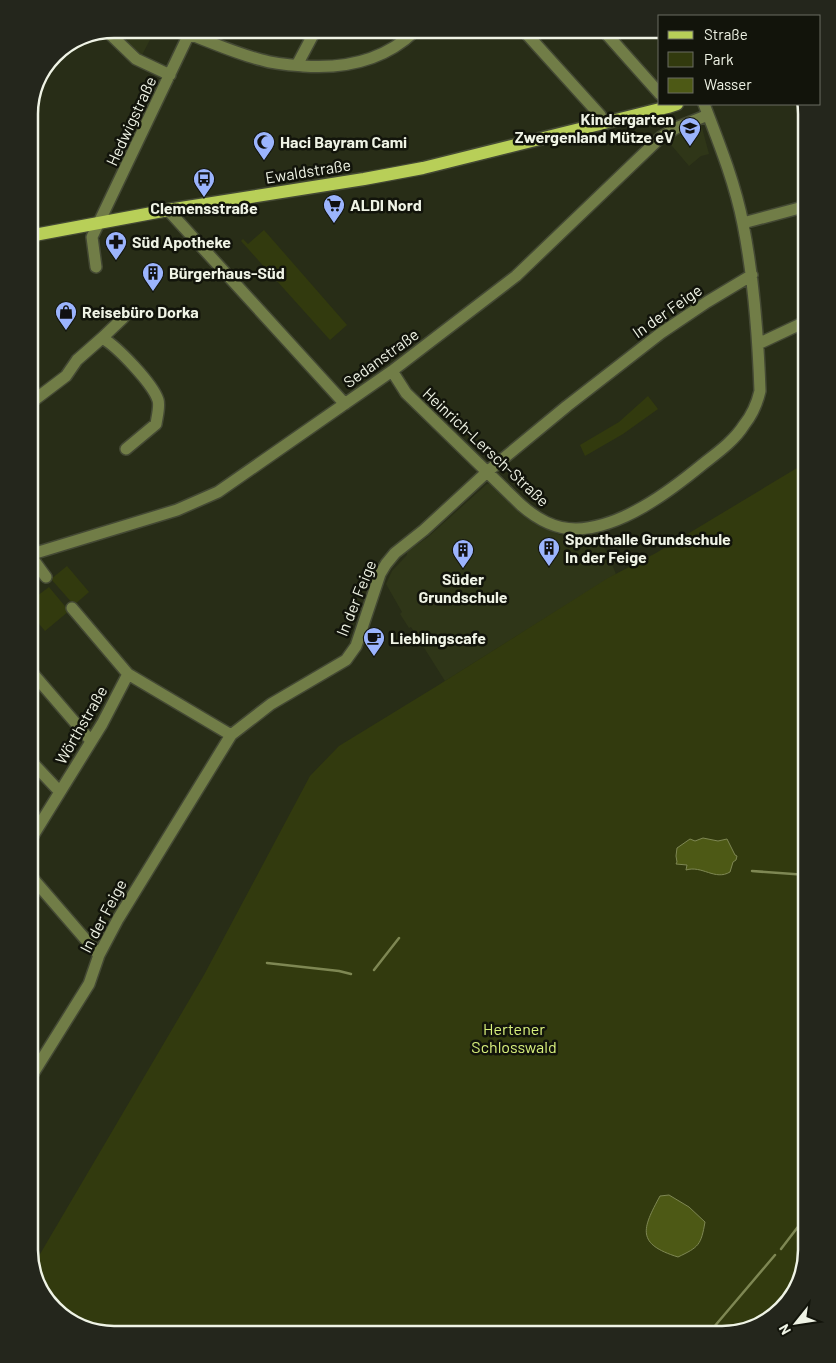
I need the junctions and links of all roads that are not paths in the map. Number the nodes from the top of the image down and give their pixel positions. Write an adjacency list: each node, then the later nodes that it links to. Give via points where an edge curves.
1 (115, 38): 9 (street, via 136,59)
2 (187, 38): 9 (street, Hedwigstraße)
3 (200, 38): 8 (street, via 261,60)
4 (311, 38): 8 (street)
5 (406, 38): 8 (street, via 371,59 350,65)
6 (530, 38): 13 (street)
7 (611, 38): 10 (street)
8 (297, 66)
9 (170, 75): 16 (street, Hedwigstraße)
10 (658, 92)
11 (671, 105): 13 (main road, Ewaldstraße)
12 (706, 109): 17 (street, Heinrich-Lersch-Straße); 25 (street, Sedanstraße, via 661,137 516,276)
13 (604, 123): 15 (main road, Ewaldstraße, via 423,168)
14 (798, 208): 17 (street)
15 (168, 210): 16 (main road, Ewaldstraße); 27 (street)
16 (101, 222): 18 (main road, Ewaldstraße); 19 (street, Hedwigstraße, via 92,237)
17 (743, 223): 20 (street, Heinrich-Lersch-Straße)
18 (38, 234)
19 (96, 267)
20 (752, 275): 24 (street, Heinrich-Lersch-Straße); 29 (street, In der Feige, via 661,333)
21 (123, 318): 23 (street)
22 (798, 325): 24 (street)
23 (102, 338): 26 (street, via 77,360 66,376); 28 (street, via 111,343 146,380 158,401 156,424)
24 (758, 344): 29 (street, Heinrich-Lersch-Straße, via 760,391 756,406 744,426 692,474 635,511 598,526 574,529 554,526 530,513)
25 (392, 372): 27 (street, Sedanstraße); 29 (street, Heinrich-Lersch-Straße, via 406,393)
26 (38, 397)
27 (345, 404): 30 (street, Sedanstraße, via 214,494 177,510)
28 (126, 449)
29 (487, 472): 36 (street, In der Feige, via 386,564 356,646 346,660 271,704)
30 (38, 550)
31 (38, 566): 32 (street)
32 (46, 577)
33 (72, 608): 34 (street)
34 (128, 674): 36 (street); 37 (street, Wörthstraße)
35 (38, 679): 37 (street)
36 (231, 735): 42 (street, In der Feige)
37 (92, 740): 39 (street, Wörthstraße)
38 (38, 769): 39 (street)
39 (60, 792): 40 (street, Wörthstraße)
40 (38, 827)
41 (38, 884): 42 (street)
42 (99, 955): 43 (street, In der Feige, via 89,984)
43 (38, 1066)

